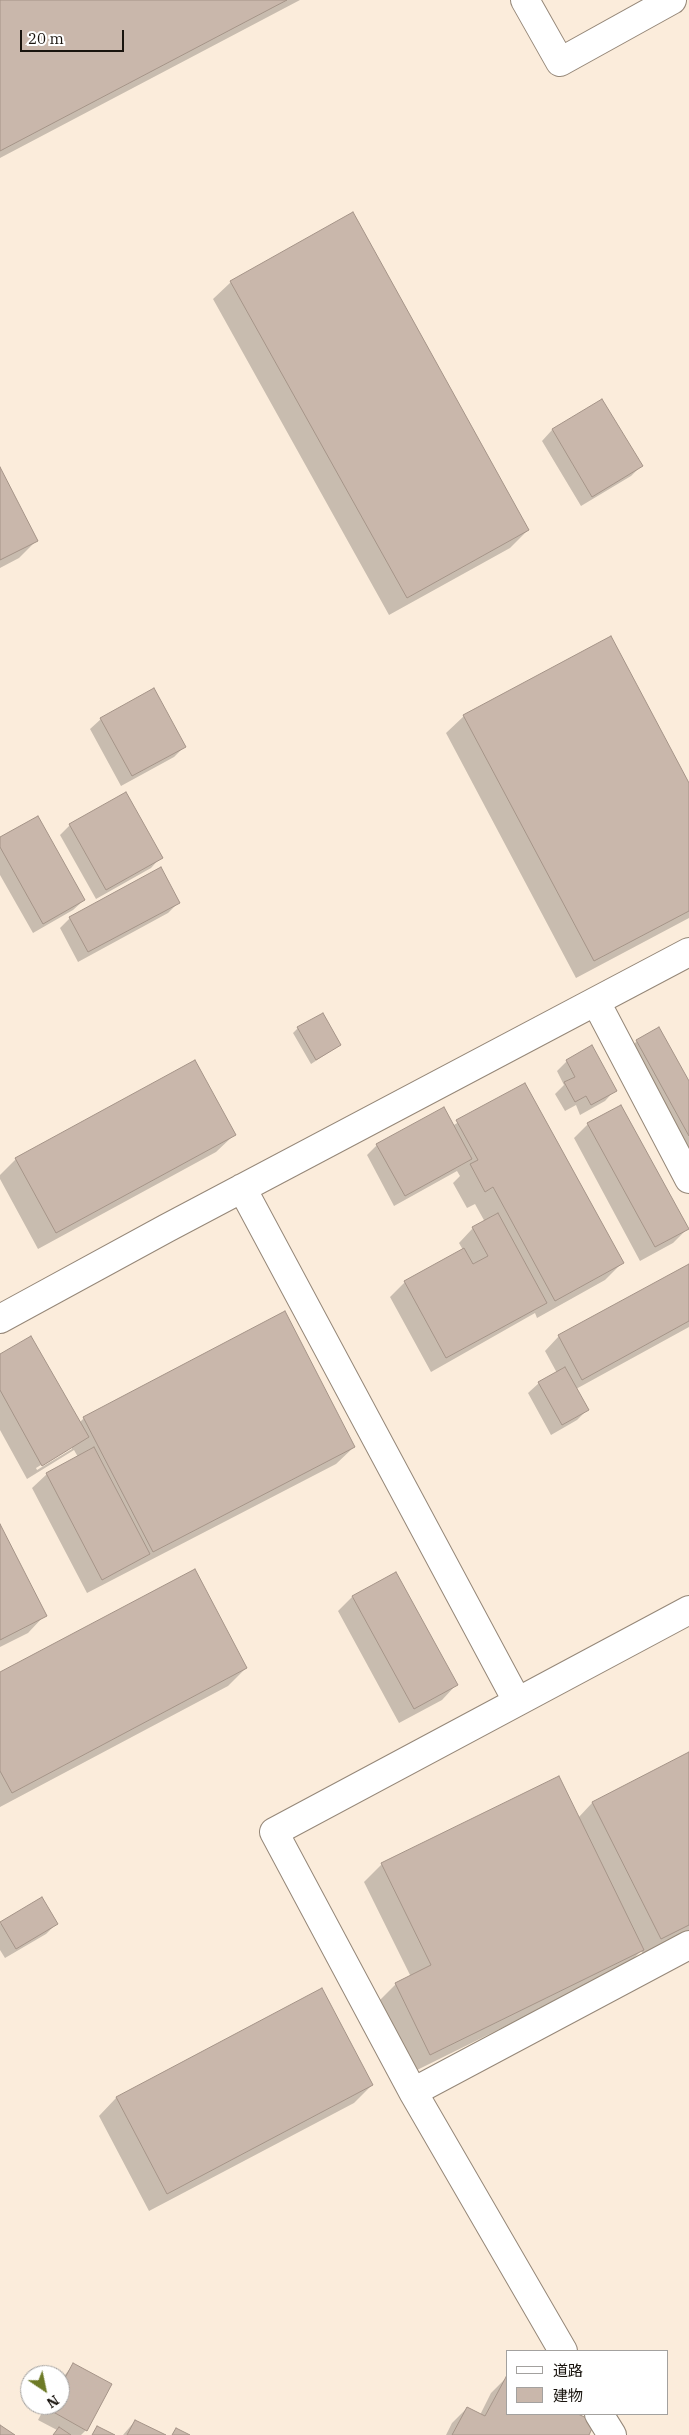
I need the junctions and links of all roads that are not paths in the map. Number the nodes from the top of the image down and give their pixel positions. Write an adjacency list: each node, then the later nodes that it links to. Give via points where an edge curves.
1 (525, 0): 2 (street, via 560,62)
2 (672, 0)
3 (689, 952): 4 (street)
4 (596, 1002): 5 (street); 6 (street)
5 (689, 1179)
6 (242, 1188): 7 (street); 9 (street)
7 (0, 1319)
8 (689, 1610): 9 (street)
9 (516, 1701): 11 (street, via 274,1832)
10 (689, 1945): 11 (street)
11 (413, 2092): 12 (street)
12 (562, 2350)
13 (601, 2415): 14 (street)
14 (612, 2435)

